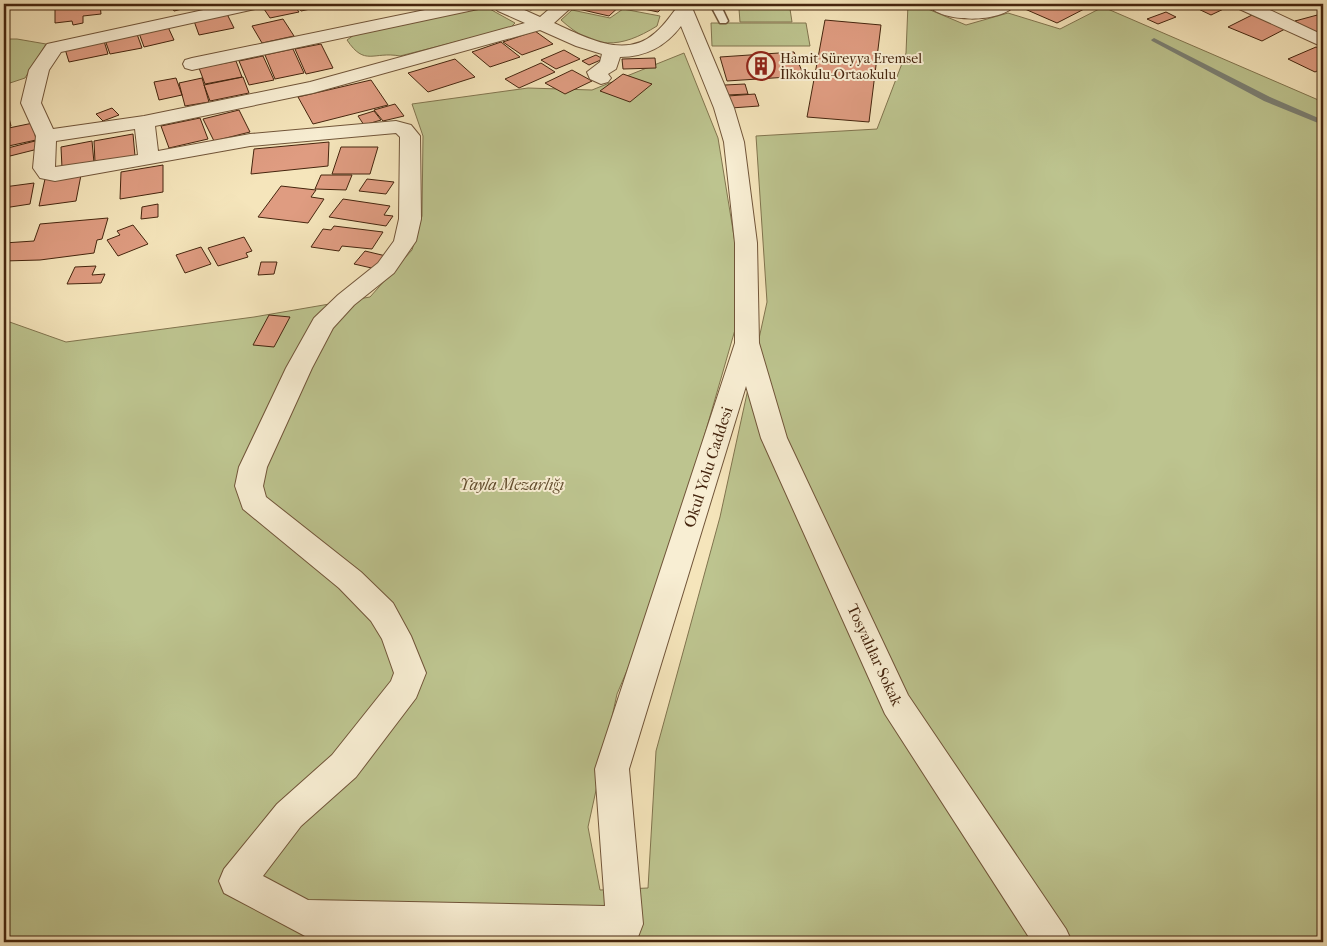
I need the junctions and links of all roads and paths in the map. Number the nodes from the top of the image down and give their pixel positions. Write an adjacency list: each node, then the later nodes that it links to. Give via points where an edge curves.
1 (255, 4): 19 (street, via 54,48 39,70 31,104)
2 (478, 4): 13 (street)
3 (499, 4): 11 (street)
4 (566, 4): 11 (street)
5 (715, 4): 10 (lane)
6 (936, 4): 7 (street, via 974,16)
7 (1007, 4)
8 (1243, 4): 12 (street)
9 (686, 7): 14 (street, via 663,36 650,45 633,50); 21 (street, Okul Yolu Caddesi, via 734,142 746,243)
10 (723, 21)
11 (542, 24): 14 (street, via 577,42); 16 (street)
12 (1323, 42)
13 (344, 46): 15 (street); 16 (street)
14 (612, 50): 17 (street, via 609,66 597,72)
15 (192, 64)
16 (364, 73): 18 (street, via 313,87)
17 (601, 78)
18 (144, 122): 19 (street); 20 (street)
19 (46, 136): 20 (street, via 44,168 55,175)
20 (149, 159): 21 (street, Okul Yolu Caddesi, via 250,140 396,126 410,136 410,219 405,241 386,268 346,300 323,324 267,435 253,467 249,486 253,502 350,580 382,612 396,636 410,673 406,688 344,766 289,815 237,881 305,918 625,924 612,769)
21 (748, 342): 22 (street, Tosyalılar Sokak, via 774,438 896,704)
22 (1054, 942)

